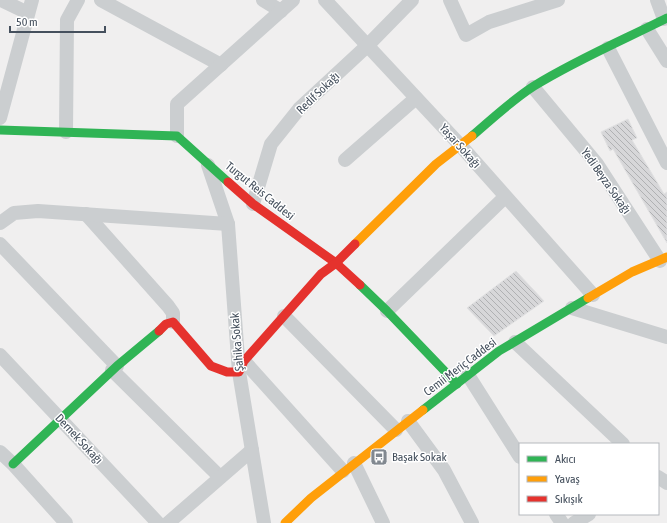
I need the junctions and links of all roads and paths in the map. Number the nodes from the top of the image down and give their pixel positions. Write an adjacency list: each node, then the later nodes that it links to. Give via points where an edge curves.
1 (1, 0): 11 (street)
2 (78, 0): 23 (street, via 67,20)
3 (101, 0): 18 (street)
4 (263, 0): 12 (street)
5 (293, 0): 12 (street)
6 (325, 0): 15 (street, Yaşar Sokağı)
7 (412, 0): 15 (street, Redif Sokağı)
8 (450, 0): 9 (street, via 466,35 488,22)
9 (558, 0)
10 (657, 0): 13 (street)
11 (30, 7): 21 (street)
12 (281, 11): 18 (street)
13 (665, 19): 14 (street)
14 (647, 29): 16 (street); 17 (street)
15 (367, 46): 20 (street, Yaşar Sokağı); 30 (street, Redif Sokağı, via 299,109 271,144)
16 (608, 48): 19 (street); 28 (street)
17 (667, 61)
18 (221, 65): 24 (street, via 177,104)
19 (533, 87): 25 (street); 35 (street, Yedi Beyza Sokağı, via 597,164)
20 (416, 98): 25 (street, Yaşar Sokağı); 26 (street)
21 (0, 118)
22 (0, 130): 23 (street)
23 (66, 132): 24 (street)
24 (177, 136): 27 (street, Turgut Reis Caddesi)
25 (461, 146): 29 (street, Yaşar Sokağı); 36 (street, via 436,164)
26 (345, 160)
27 (207, 163): 30 (street, Turgut Reis Caddesi); 33 (street, Şahika Sokak)
28 (667, 163)
29 (505, 197): 37 (street, Yaşar Sokağı); 39 (street)
30 (253, 204): 36 (street, Turgut Reis Caddesi)
31 (86, 214): 32 (street, via 38,211 14,213); 33 (street); 41 (street, via 168,306 173,313)
32 (0, 223)
33 (228, 224): 45 (street, Şahika Sokak)
34 (0, 244): 46 (street)
35 (663, 259): 37 (street, Cemii Meriç Caddesi, via 632,272)
36 (336, 263): 39 (street, Turgut Reis Caddesi); 40 (street, via 321,274)
37 (593, 296): 38 (street, Cemii Meriç Caddesi)
38 (572, 308): 42 (street); 43 (street, Cemii Meriç Caddesi)
39 (386, 311): 47 (street, Turgut Reis Caddesi)
40 (284, 316): 45 (street); 50 (street)
41 (173, 322): 45 (street, via 211,366 227,372); 46 (street, via 166,324)
42 (667, 338)
43 (515, 342): 47 (street, Cemii Meriç Caddesi); 51 (street)
44 (0, 355): 48 (street, Dernek Sokağı)
45 (242, 367): 52 (street, Şahika Sokak); 56 (street)
46 (114, 368): 48 (street); 57 (street)
47 (462, 379): 49 (street, Cemii Meriç Caddesi); 54 (street)
48 (60, 419): 55 (street); 61 (street, Dernek Sokağı)
49 (408, 421): 50 (street, Cemii Meriç Caddesi); 59 (street, via 444,470)
50 (396, 430): 56 (street, Cemii Meriç Caddesi)
51 (621, 443)
52 (252, 450): 57 (street); 63 (street, Şahika Sokak)
53 (0, 452): 55 (street)
54 (519, 456)
55 (13, 464): 60 (street)
56 (348, 467): 64 (street, Cemii Meriç Caddesi); 65 (street)
57 (220, 477): 62 (street)
58 (587, 515): 66 (street)
59 (472, 522)
60 (66, 523)
61 (158, 523)
62 (168, 523)
63 (264, 523)
64 (285, 523)
65 (383, 523)
66 (574, 523)

